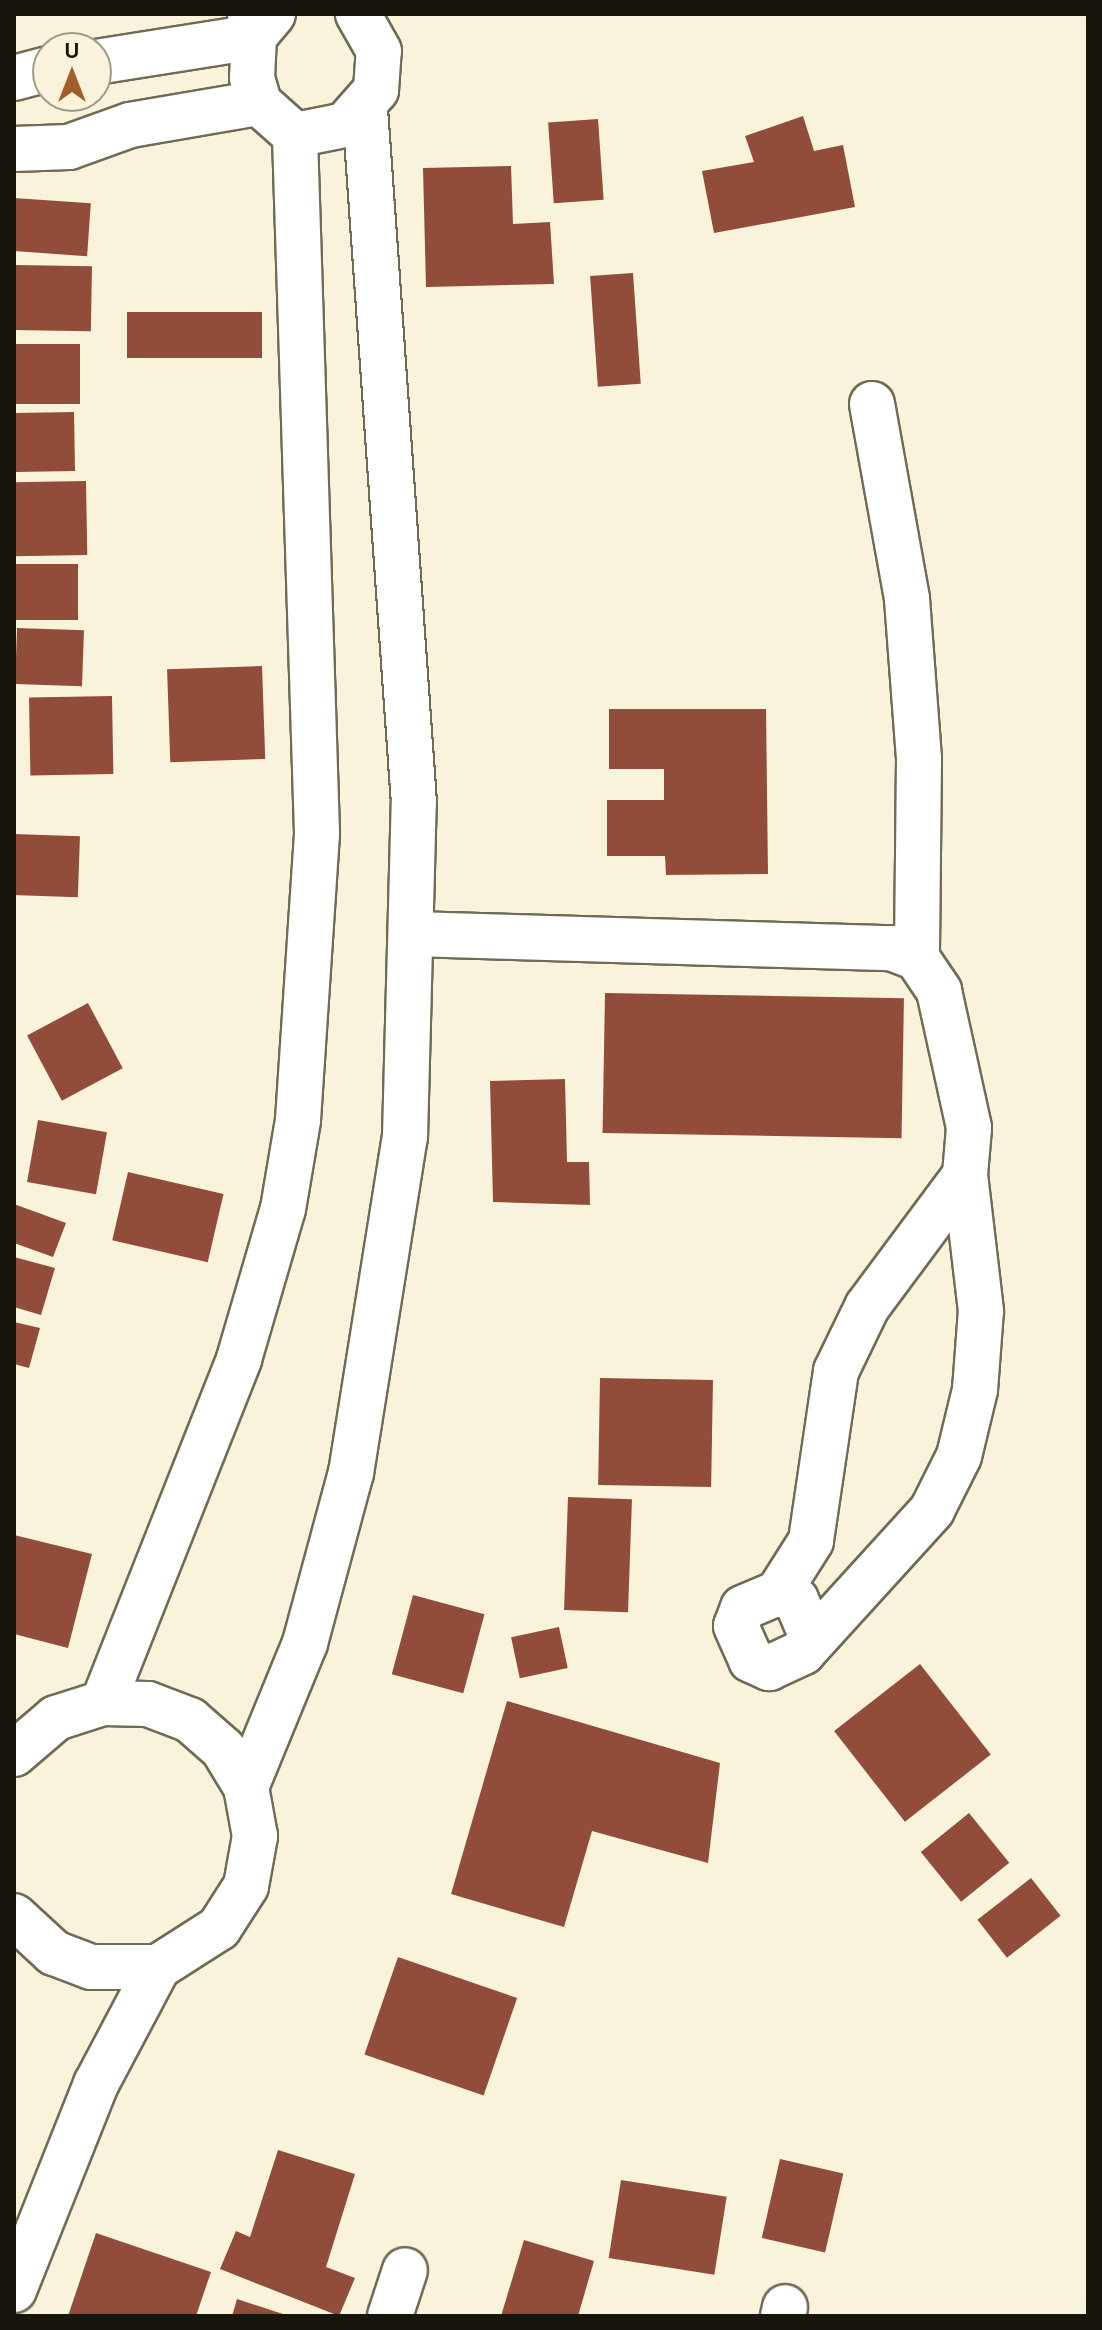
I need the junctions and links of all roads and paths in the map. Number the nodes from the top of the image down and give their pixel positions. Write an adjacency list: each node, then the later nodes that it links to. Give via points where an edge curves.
1 (358, 14): 5 (street, via 379,51 376,90)
2 (259, 22): 3 (street); 4 (street)
3 (112, 58)
4 (259, 103): 6 (street); 7 (street, via 130,125 69,147)
5 (365, 110): 6 (street, via 345,125); 9 (street, via 414,803)
6 (295, 135): 16 (street, via 317,833 298,1120 283,1209 239,1359)
7 (14, 149)
8 (872, 404): 10 (street, via 907,599 919,759)
9 (413, 934): 10 (street, via 891,948); 18 (street, via 405,1137 374,1364 305,1643)
10 (917, 958): 11 (street, via 942,1006 969,1128)
11 (965, 1175): 12 (street, via 847,1341 826,1407); 13 (street, via 981,1311 967,1430 932,1510)
12 (811, 1541): 13 (street); 14 (street)
13 (867, 1582): 15 (street)
14 (778, 1593): 15 (street, via 808,1616); 15 (street, via 743,1608 739,1645 769,1668)
15 (803, 1652)
16 (103, 1703): 17 (street, via 56,1718); 18 (street, via 148,1704 190,1720 223,1749)
17 (15, 1749)
18 (246, 1787): 20 (street, via 255,1836 246,1886 219,1928)
19 (17, 1931): 20 (street, via 91,1967)
20 (158, 1967): 22 (street, via 96,2084)
21 (405, 2270): 23 (street)
22 (14, 2290)
23 (390, 2316)

